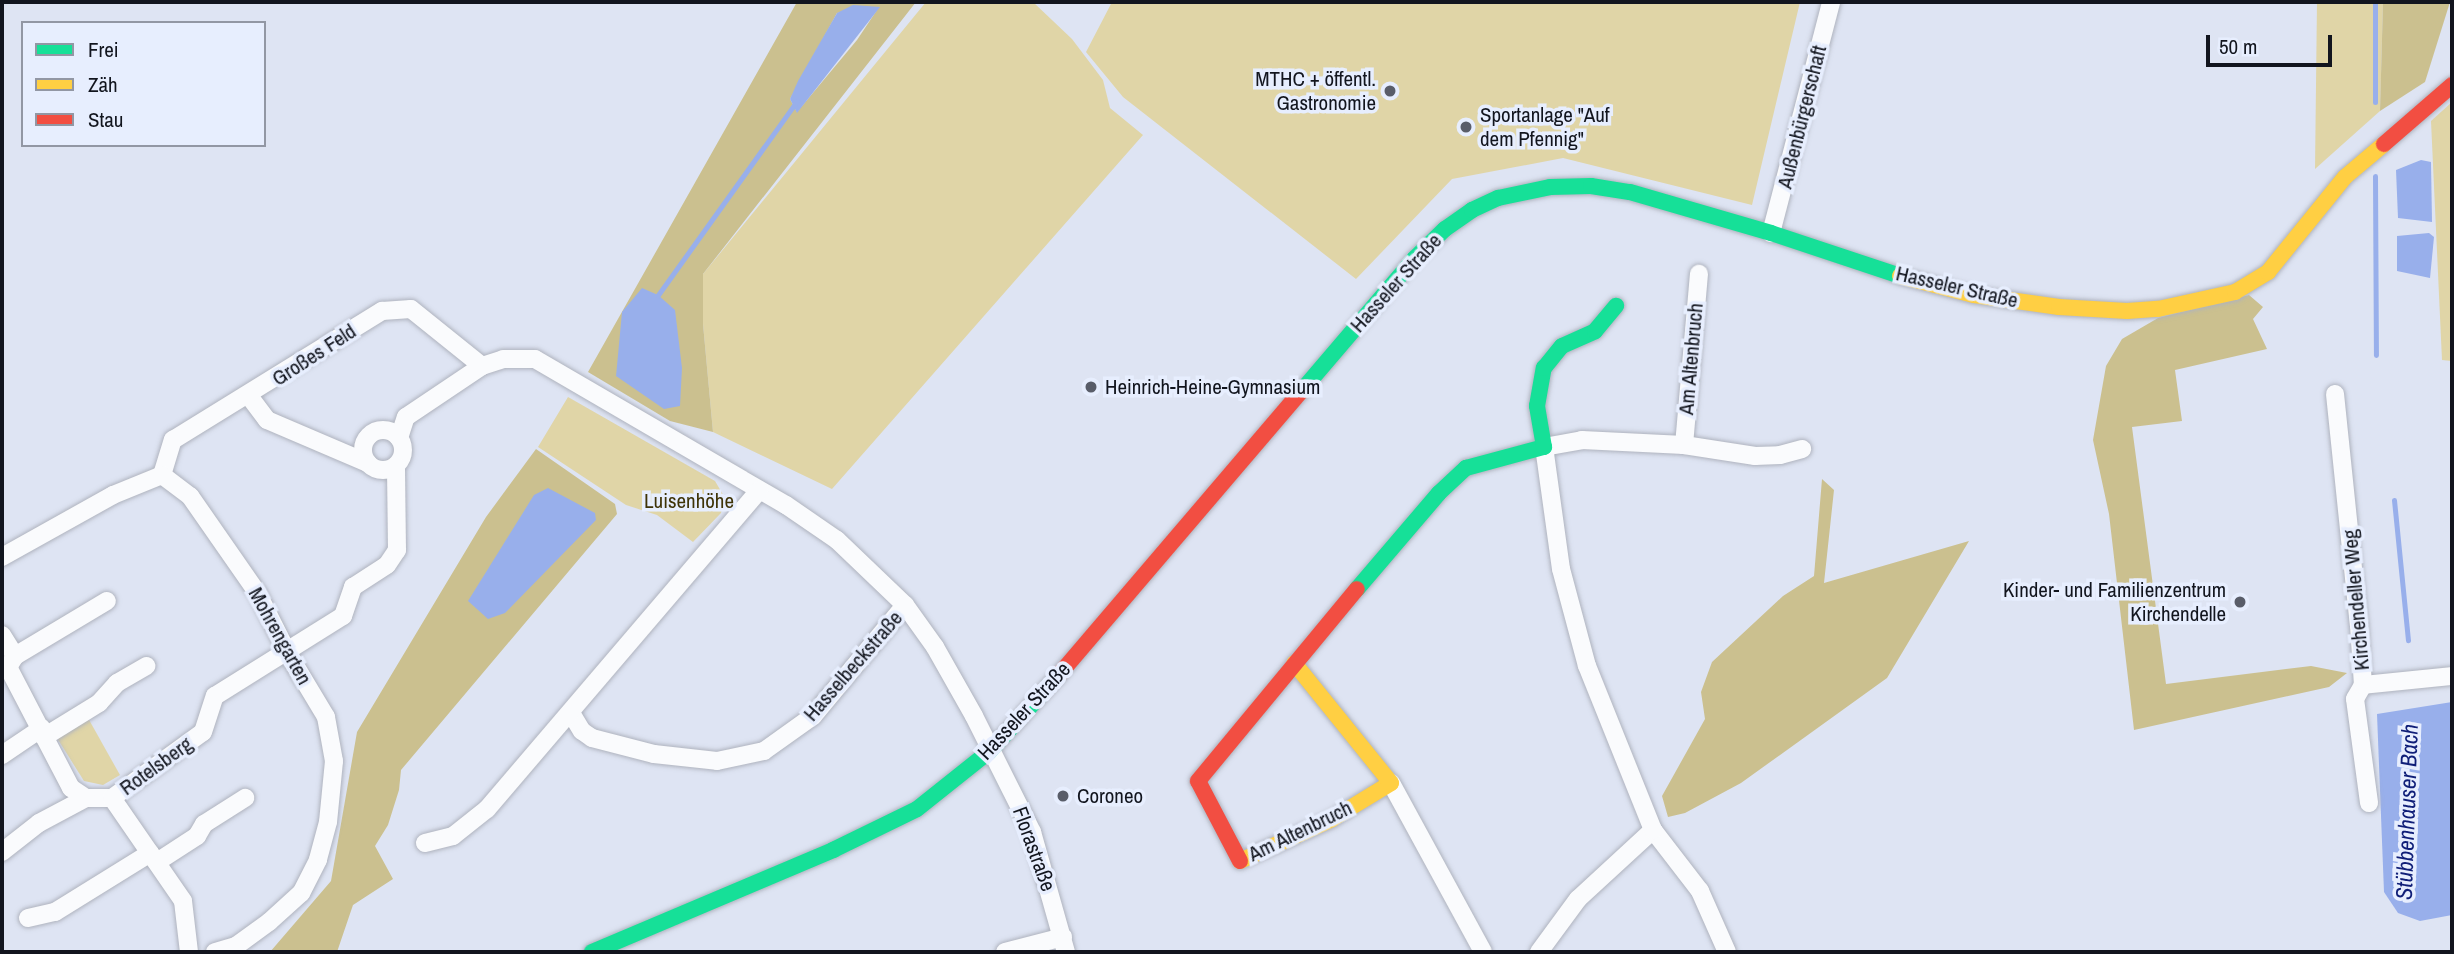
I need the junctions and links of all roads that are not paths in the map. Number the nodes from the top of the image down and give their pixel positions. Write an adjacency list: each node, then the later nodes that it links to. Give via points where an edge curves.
1 (1831, 2): 3 (street, Außenbürgerschaft)
2 (2452, 85): 3 (main road, Hasseler Straße, via 2345,177 2268,272 2235,292 2195,303 2127,311 1974,295)
3 (1771, 233): 29 (main road, Hasseler Straße, via 1630,192 1591,186 1516,193 1472,210 1414,259)
4 (1699, 274): 10 (street, Am Altenbruch)
5 (1616, 306): 11 (main road, via 1595,331 1562,346 1544,368 1537,406)
6 (482, 366): 8 (street, Großes Feld, via 411,309 383,311); 9 (street, via 406,417); 16 (street, Hasselbeckstraße, via 503,359 535,359)
7 (2335, 394): 26 (street, Kirchendeller Weg)
8 (249, 396): 13 (street, via 267,420); 15 (street, Großes Feld, via 173,440)
9 (399, 438): 13 (street, via 385,431 371,435 364,449); 14 (street, via 403,452)
10 (1684, 445): 11 (street, Am Altenbruch, via 1582,440); 12 (street, Am Altenbruch, via 1755,456)
11 (1545, 447): 23 (main road, Am Altenbruch, via 1466,468 1439,493); 36 (street, via 1561,569 1587,666)
12 (1802, 449)
13 (368, 463): 14 (street, via 381,470)
14 (396, 466): 21 (street, via 397,550 387,565 353,587 343,616)
15 (162, 475): 17 (street, via 113,495); 21 (street, Mohrengarten, via 190,496 258,594)
16 (759, 490): 19 (street, Hasselbeckstraße, via 837,540); 27 (street)
17 (2, 557)
18 (107, 601): 22 (street)
19 (905, 605): 27 (street, Hasselbeckstraße, via 813,716 764,751 717,761 654,754 592,738); 29 (street, Hasselbeckstraße, via 935,647)
20 (2, 635): 22 (street)
21 (287, 652): 33 (street, Rotelsberg, via 215,696 202,732); 43 (street, Mohrengarten, via 326,717 334,761 328,822 318,860 301,893 236,946)
22 (8, 663): 28 (street)
23 (1294, 663): 31 (main road); 31 (main road, Am Altenbruch, via 1198,780 1238,862 1332,819)
24 (146, 666): 28 (street, via 117,683 99,703)
25 (2452, 676): 26 (street)
26 (2363, 685): 35 (street, Kirchendeller Weg, via 2355,699)
27 (571, 713): 37 (street, via 487,809 453,836)
28 (43, 733): 30 (street); 32 (street, via 71,788)
29 (990, 751): 41 (street, Florastraße, via 1032,832); 44 (main road, Hasseler Straße, via 917,809 833,850)
30 (2, 755)
31 (1391, 783): 46 (street)
32 (86, 798): 33 (street); 38 (street, via 39,823)
33 (112, 798): 39 (street)
34 (245, 799): 39 (street, via 204,824 197,836)
35 (2369, 803)
36 (1653, 830): 47 (street, via 1578,899); 48 (street, via 1700,891)
37 (425, 843)
38 (2, 852)
39 (153, 858): 40 (street, via 55,912); 42 (street, via 183,901)
40 (28, 918)
41 (1064, 945): 45 (street)
42 (189, 952)
43 (215, 952)
44 (592, 952)
45 (1005, 952)
46 (1483, 952)
47 (1539, 952)
48 (1727, 952)

